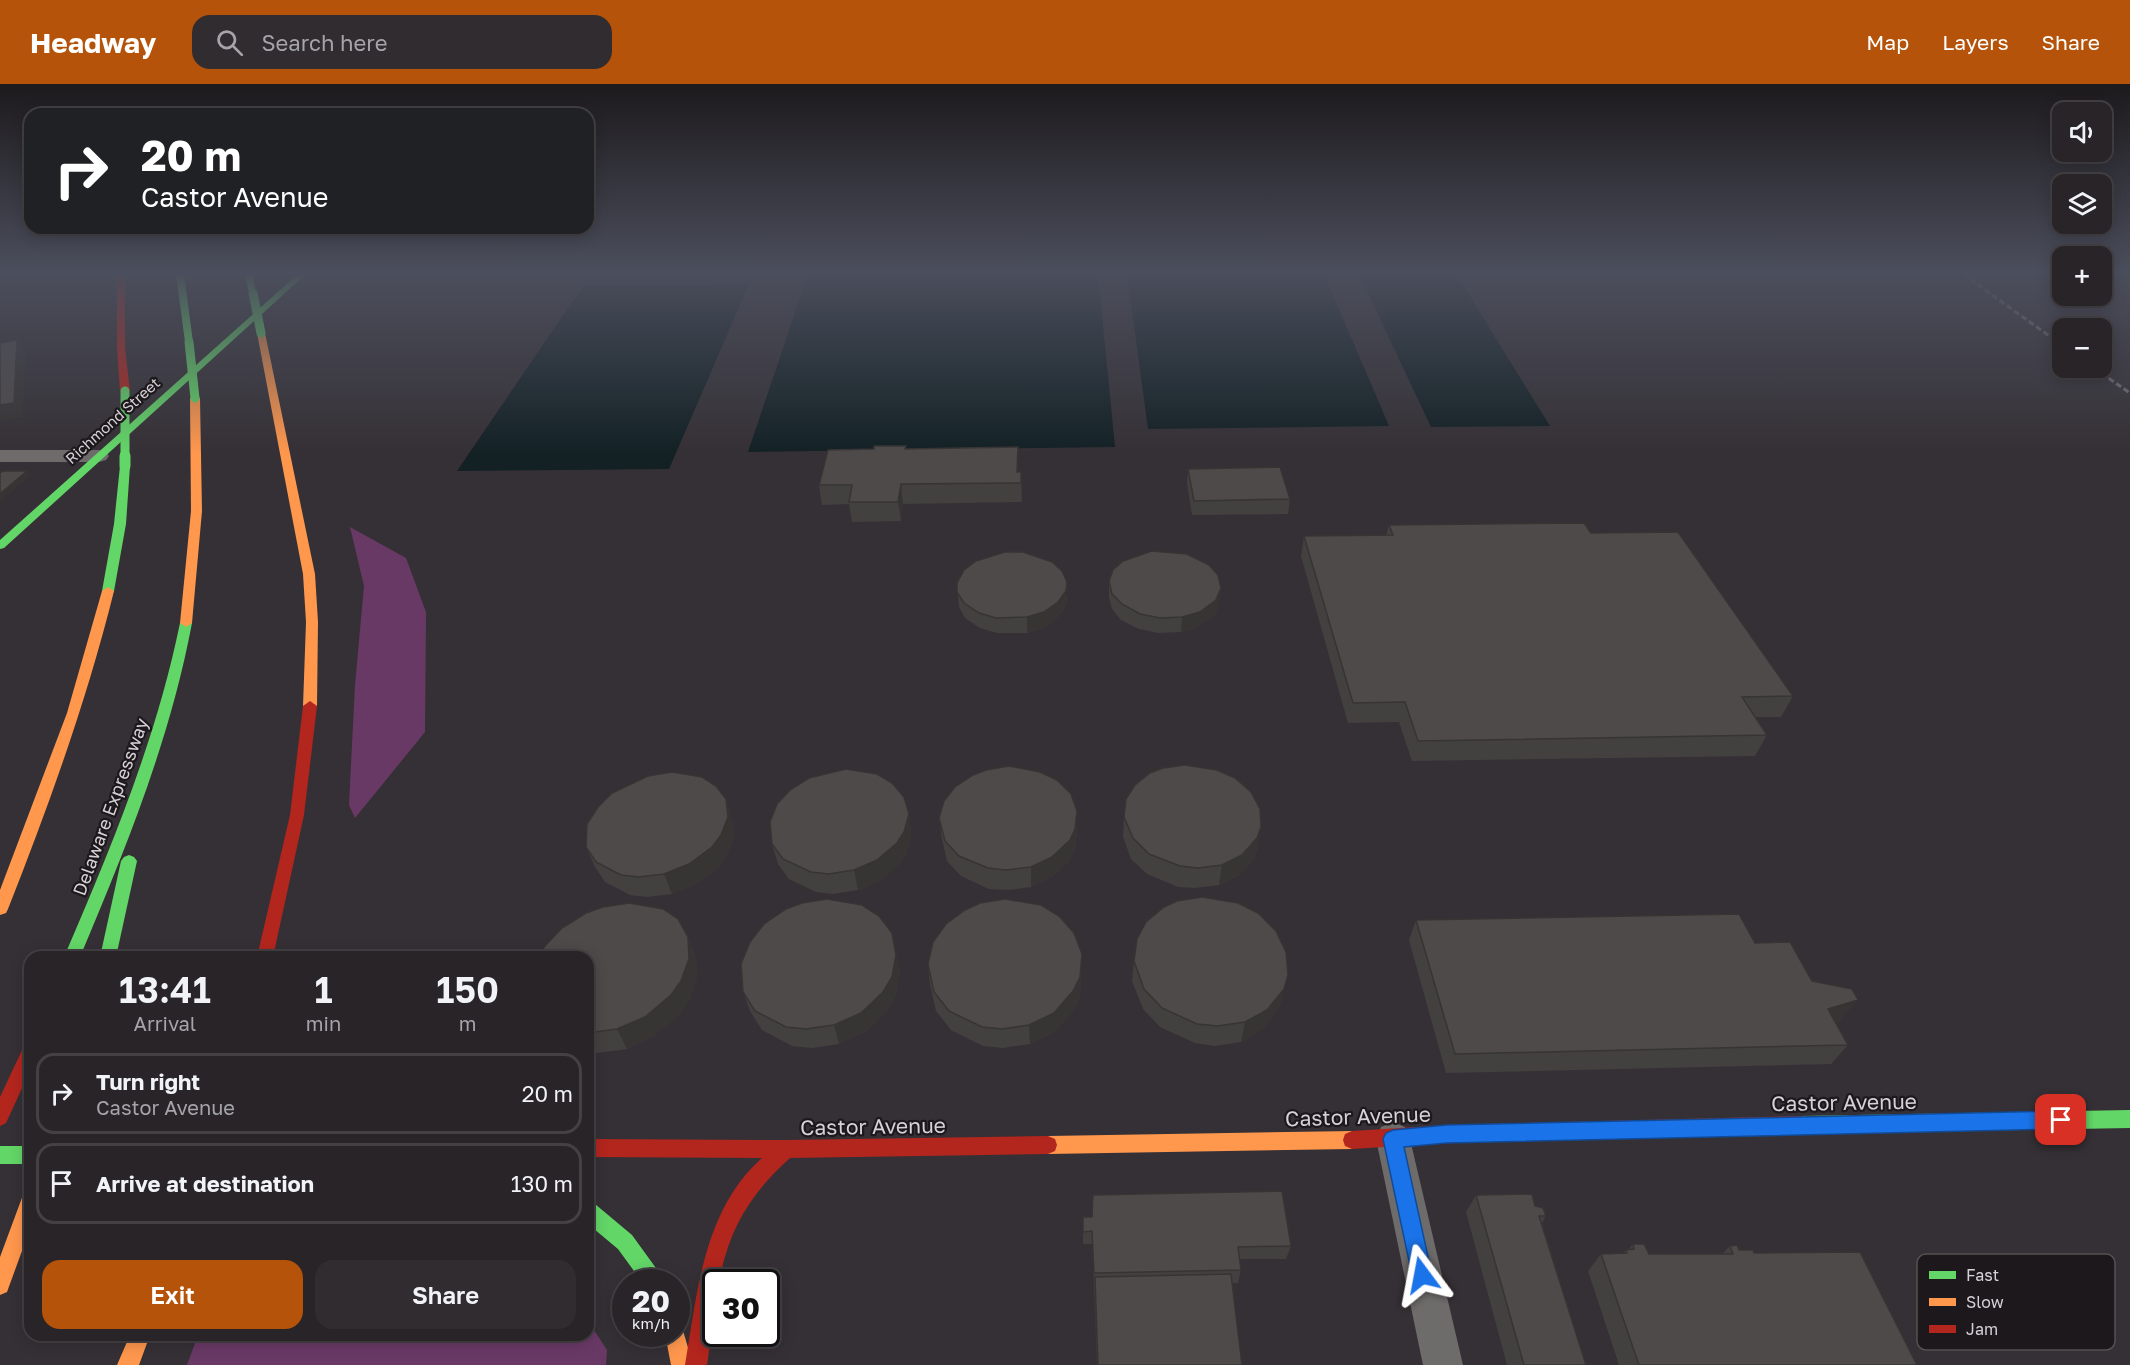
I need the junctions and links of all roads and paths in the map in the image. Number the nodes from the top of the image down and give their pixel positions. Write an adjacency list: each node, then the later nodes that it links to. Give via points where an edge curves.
1 (116, 334): 6 (main road)
2 (120, 334): 6 (main road)
3 (188, 334): 10 (main road, Delaware Expressway, bridge, via 200,464 200,512 182,644)
4 (235, 334): 8 (main road, Richmond Street)
5 (261, 334): 14 (main road, bridge, via 302,528 311,614 308,721 294,826)
6 (120, 348): 11 (main road, bridge, via 125,466 115,563 86,680 54,776)
7 (0, 456): 8 (street)
8 (99, 456): 9 (main road, Richmond Street)
9 (0, 546)
10 (150, 763): 12 (main road, Delaware Expressway); 13 (main road)
11 (0, 909)
12 (75, 951)
13 (109, 951)
14 (266, 951)
15 (24, 1065): 16 (main road)
16 (0, 1117)
17 (2130, 1119): 18 (main road, Castor Avenue, via 1447,1134)
18 (1393, 1139): 20 (main road, Castor Avenue); 32 (street)
19 (594, 1148): 20 (main road, Castor Avenue)
20 (786, 1149): 31 (main road, via 758,1172 733,1208 716,1258)
21 (0, 1155): 22 (main road)
22 (24, 1155)
23 (594, 1215): 25 (main road, via 625,1242)
24 (24, 1219): 26 (main road)
25 (646, 1269)
26 (0, 1285)
27 (138, 1341): 29 (main road)
28 (678, 1347): 30 (main road)
29 (128, 1365)
30 (682, 1365)
31 (696, 1365)
32 (1443, 1365)

